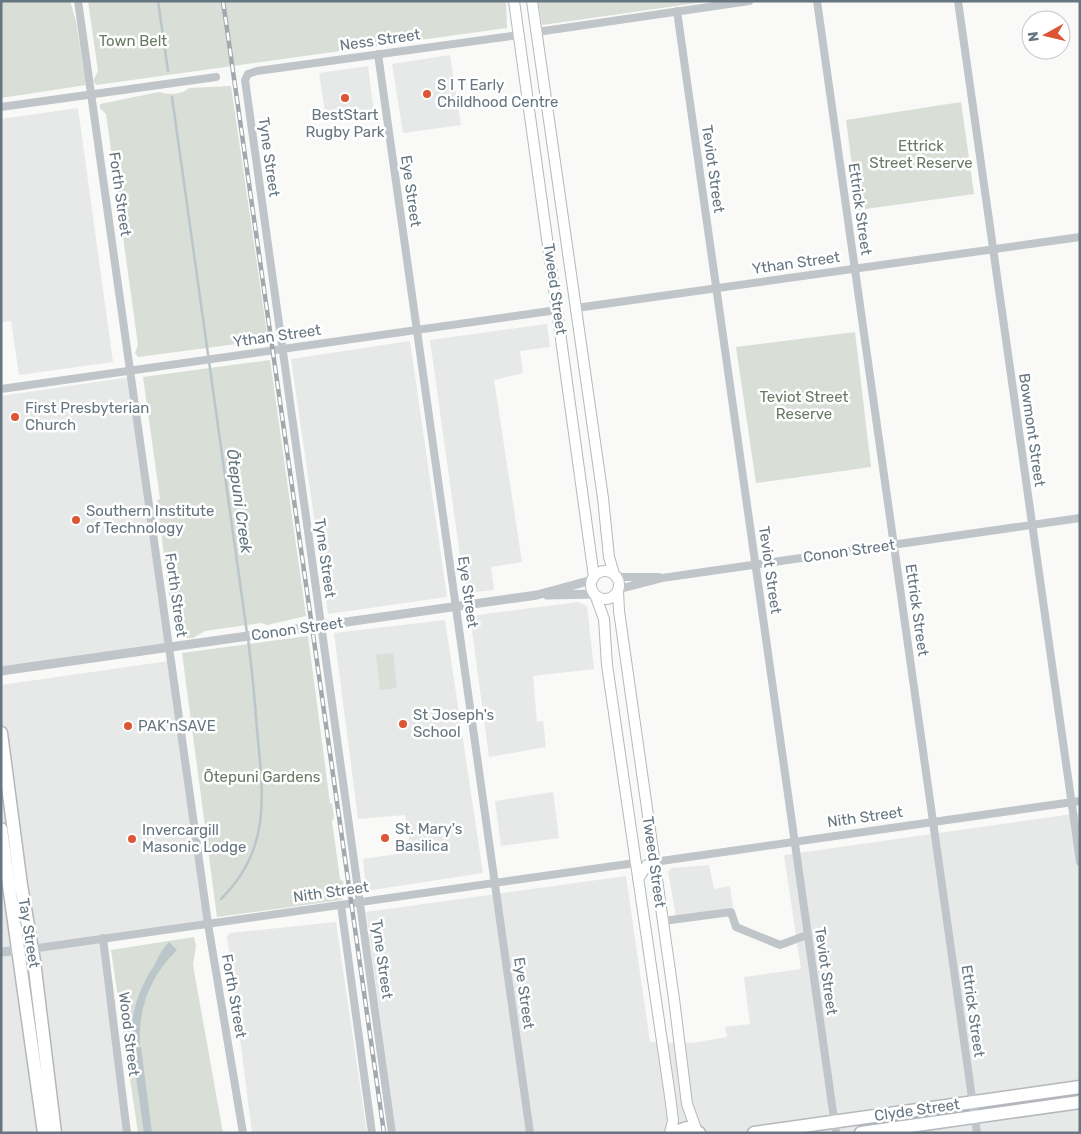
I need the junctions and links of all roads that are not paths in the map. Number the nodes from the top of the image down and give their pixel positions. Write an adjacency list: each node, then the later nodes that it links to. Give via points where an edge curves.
1 (78, 1): 14 (street, Forth Street)
2 (514, 1): 10 (main road, Tweed Street)
3 (532, 1): 8 (main road, Tweed Street)
4 (749, 1): 7 (street)
5 (817, 1): 18 (street, Ettrick Street)
6 (958, 1): 17 (street, Bowmont Street)
7 (677, 12): 9 (street); 19 (street, Teviot Street)
8 (535, 18): 9 (main road, Tweed Street); 10 (main road, via 528,34)
9 (537, 32): 20 (main road, Tweed Street)
10 (519, 36): 11 (street, Ness Street); 22 (main road, Tweed Street)
11 (378, 54): 12 (street, Ness Street, via 257,71); 24 (street, Eye Street)
12 (247, 76): 25 (street, Tyne Street, via 245,85)
13 (216, 77): 14 (street)
14 (92, 94): 15 (street); 26 (street, Forth Street)
15 (1, 107)
16 (1080, 236): 17 (street, Ythan Street)
17 (993, 249): 18 (street, Ythan Street); 29 (street, Bowmont Street)
18 (855, 268): 19 (street, Ythan Street); 30 (street, Ettrick Street)
19 (716, 288): 21 (street, Ythan Street); 31 (street, Teviot Street)
20 (574, 291): 21 (main road, Tweed Street); 22 (main road)
21 (576, 308): 23 (main road); 32 (main road, Tweed Street, via 609,557)
22 (558, 310): 23 (main road, Tweed Street); 24 (street, Ythan Street)
23 (560, 326): 33 (main road, Tweed Street)
24 (417, 330): 25 (street, Ythan Street); 38 (street, Eye Street)
25 (282, 350): 26 (street, Ythan Street); 39 (street, Tyne Street)
26 (130, 371): 27 (street, Ythan Street); 40 (street, Forth Street)
27 (1, 389)
28 (1080, 518): 29 (street, Conon Street)
29 (1032, 525): 30 (street, Conon Street); 45 (street, Bowmont Street)
30 (894, 545): 31 (street, Conon Street); 46 (street, Ettrick Street)
31 (756, 564): 34 (street, Conon Street); 48 (street, Teviot Street)
32 (615, 576): 33 (main road, Conon Street, via 603,571); 34 (street); 35 (main road)
33 (593, 578): 36 (street, Conon Street); 37 (main road, via 591,587)
34 (662, 578): 35 (street, Conon Street)
35 (618, 590): 37 (main road, Conon Street, via 609,599); 42 (main road, Tweed Street)
36 (537, 595): 37 (street); 38 (street, Conon Street)
37 (595, 595): 43 (main road, Tweed Street, via 604,619)
38 (456, 607): 39 (street, Conon Street); 54 (street, Eye Street)
39 (320, 626): 40 (street, Conon Street); 55 (street, Tyne Street)
40 (170, 647): 41 (street, Conon Street); 58 (street, Forth Street)
41 (1, 671)
42 (635, 723): 43 (main road); 49 (main road, Tweed Street)
43 (616, 726): 52 (main road, Tweed Street)
44 (1, 733): 61 (highway, Tay Street)
45 (1076, 802): 46 (street, Nith Street); 51 (street, Bowmont Street)
46 (933, 821): 48 (street, Nith Street); 66 (street, Ettrick Street)
47 (1, 829): 61 (highway, Tay Street)
48 (794, 841): 50 (street, Nith Street); 59 (street, Teviot Street)
49 (652, 846): 50 (main road, Tweed Street); 52 (main road, via 644,858)
50 (654, 862): 53 (main road, via 647,865); 57 (main road, Tweed Street)
51 (1080, 862)
52 (635, 863): 53 (main road, Tweed Street); 54 (street, Nith Street)
53 (638, 879): 64 (main road, Tweed Street)
54 (495, 883): 55 (street, Nith Street); 77 (street, Eye Street)
55 (360, 902): 56 (street, Nith Street); 76 (street, Tyne Street)
56 (341, 905): 58 (street, Nith Street); 75 (street)
57 (663, 921): 59 (street, via 731,912 736,927 772,943 780,944); 63 (main road, Tweed Street)
58 (208, 924): 60 (street, Nith Street); 74 (street, Forth Street)
59 (807, 934): 69 (street, Teviot Street)
60 (103, 938): 61 (street, Nith Street); 73 (street, Wood Street)
61 (25, 950): 62 (street); 71 (highway, Tay Street); 72 (highway, Tay Street)
62 (1, 952)
63 (674, 998): 64 (main road); 70 (main road, Tweed Street, via 687,1104)
64 (655, 1001): 78 (main road, Tweed Street, via 671,1103)
65 (1080, 1087): 66 (highway, Clyde Street)
66 (972, 1102): 68 (street, Ettrick Street); 69 (highway, Clyde Street)
67 (1080, 1102): 68 (highway, Clyde Street)
68 (974, 1117): 80 (highway, Clyde Street); 81 (street, Ettrick Street)
69 (835, 1127): 79 (highway, Clyde Street)
70 (698, 1132): 78 (highway, via 682,1128)
71 (44, 1133)
72 (55, 1133)
73 (127, 1133)
74 (243, 1133)
75 (372, 1133)
76 (392, 1133)
77 (530, 1133)
78 (671, 1133)
79 (754, 1133)
80 (861, 1133)
81 (977, 1133)

